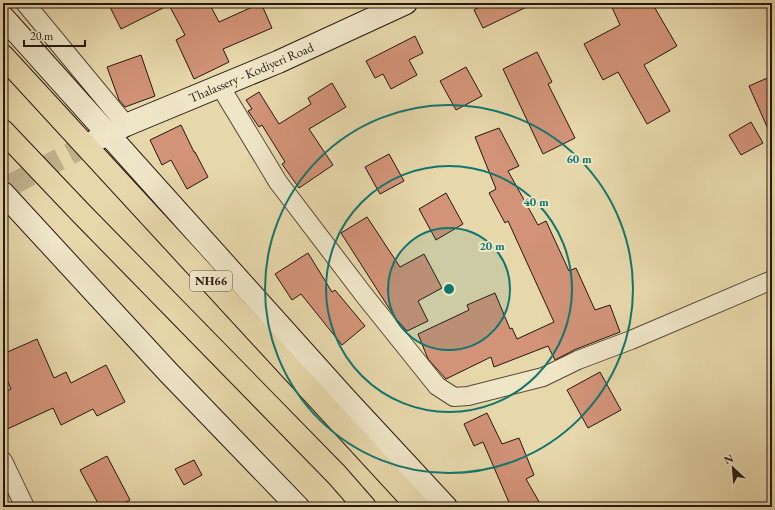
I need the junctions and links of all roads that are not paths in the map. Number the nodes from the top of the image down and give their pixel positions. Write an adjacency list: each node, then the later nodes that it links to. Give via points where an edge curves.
1 (25, 3): 7 (street)
2 (406, 3): 5 (street, Thalassery - Kodiyeri Road)
3 (3, 17): 7 (street)
4 (3, 56): 14 (highway, NH66)
5 (220, 86): 7 (street, Thalassery - Kodiyeri Road); 9 (street, via 278,182 437,386 454,397 468,396 543,377 578,360)
6 (3, 131): 13 (highway, via 337,475)
7 (110, 133): 15 (street, via 345,398)
8 (6, 189): 12 (street, via 168,372)
9 (772, 280)
10 (3, 461): 11 (street)
11 (25, 507)
12 (298, 507)
13 (365, 507)
14 (418, 507)
15 (446, 507)

